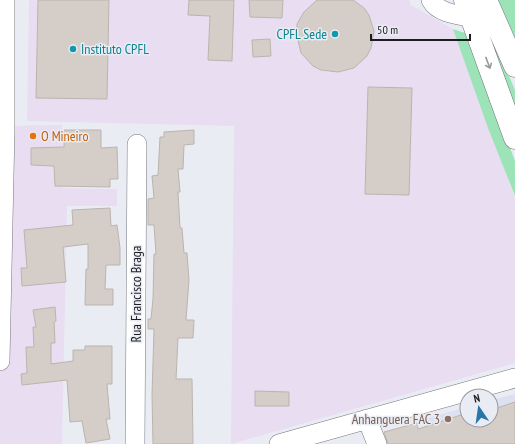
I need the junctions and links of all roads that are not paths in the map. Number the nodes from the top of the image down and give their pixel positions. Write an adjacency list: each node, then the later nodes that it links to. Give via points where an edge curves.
1 (5, 0): 6 (street)
2 (431, 0): 4 (street, via 448,13)
3 (486, 0): 5 (highway)
4 (467, 9): 7 (highway, one-way to 7)
5 (515, 66)
6 (3, 131): 9 (street)
7 (515, 138)
8 (138, 144): 12 (street, Rua Francisco Braga)
9 (0, 361)
10 (515, 378): 11 (street)
11 (367, 419): 13 (street); 14 (street)
12 (135, 444)
13 (279, 444)
14 (377, 444)

